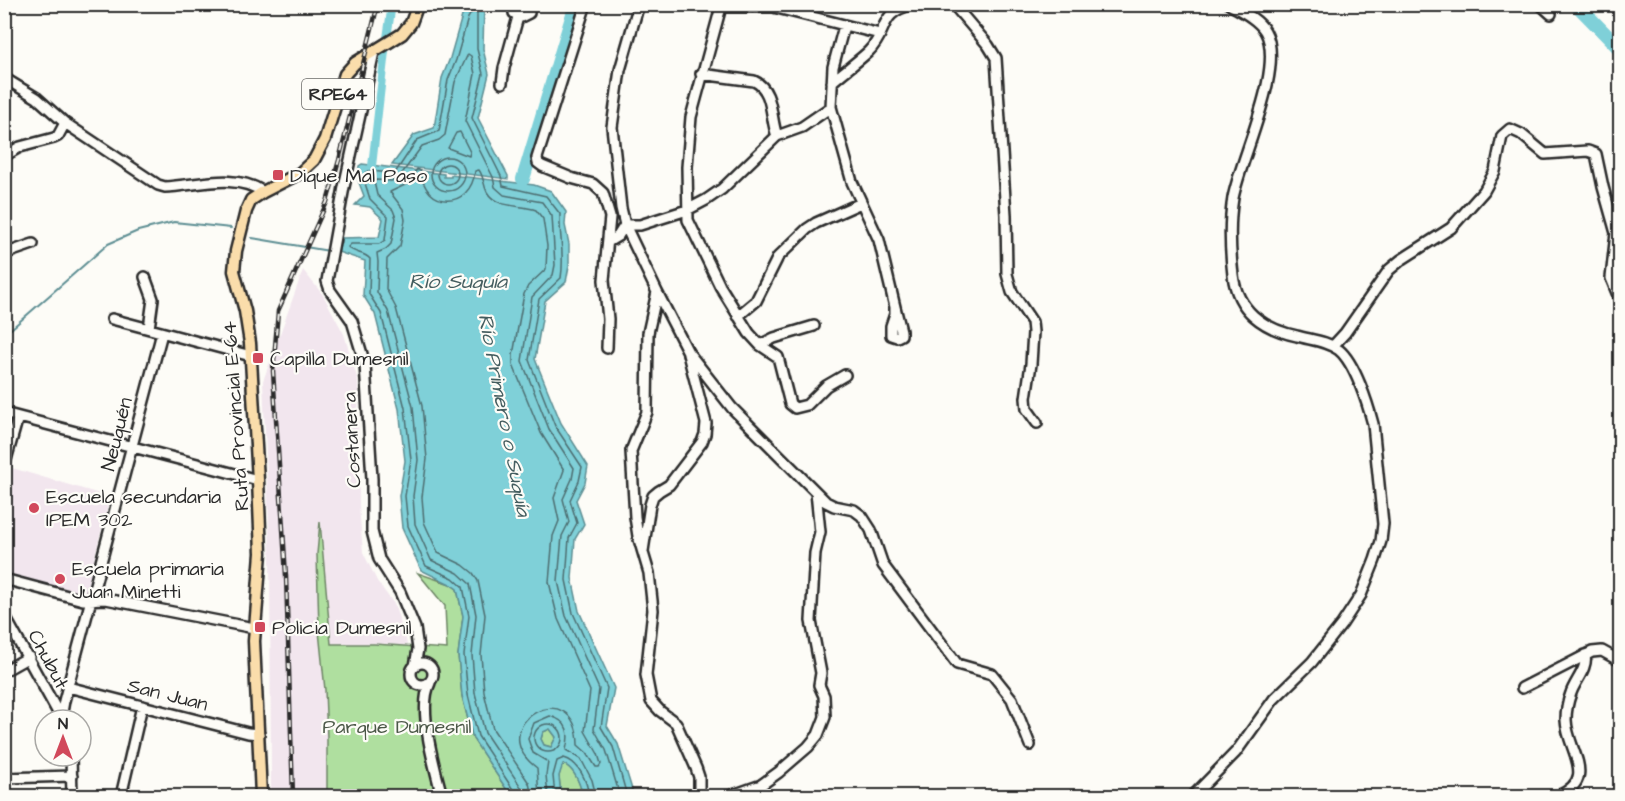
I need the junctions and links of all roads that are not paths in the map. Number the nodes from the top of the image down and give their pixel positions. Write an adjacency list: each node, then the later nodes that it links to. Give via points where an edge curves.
1 (418, 4): 15 (main road, Ruta Provincial E-64 / RPE64, via 402,34)
2 (514, 4): 12 (street, via 513,11)
3 (529, 4): 12 (street, via 527,15)
4 (586, 4): 28 (street, via 537,158 542,166 593,184 603,193 610,217)
5 (639, 4): 27 (street, via 620,70 612,127)
6 (914, 4): 14 (street, via 895,10)
7 (953, 4): 48 (street, via 996,58 1006,274 1012,292 1032,322 1026,398 1027,409)
8 (1229, 4): 41 (street, via 1264,29 1272,57 1268,84 1231,210 1232,264 1238,298 1260,321 1294,336)
9 (1540, 4): 11 (street)
10 (716, 6): 13 (street, via 773,7); 16 (street)
11 (1551, 14)
12 (518, 17): 19 (street)
13 (844, 26): 14 (street); 18 (street)
14 (880, 34): 18 (street, via 868,52)
15 (374, 52): 24 (main road, Ruta Provincial E-64 / RPE64, via 345,74 325,139 314,160 300,173); 58 (street, Costanera, via 327,272 328,285 348,314 365,364 371,524 376,551 404,599)
16 (702, 74): 22 (street, via 760,84 768,94); 26 (street, via 691,117)
17 (4, 78): 21 (street, via 37,98)
18 (832, 82): 20 (street)
19 (502, 83)
20 (831, 107): 22 (street, via 802,127); 25 (street)
21 (65, 123): 23 (street, via 58,136); 24 (street, via 158,185 244,183)
22 (777, 136): 26 (street, via 722,189)
23 (4, 156)
24 (263, 192): 44 (main road, Ruta Provincial E-64 / RPE64, via 246,211 234,271)
25 (861, 203): 34 (street, via 879,240); 35 (street, via 807,229 778,258 756,301)
26 (687, 210): 27 (street, via 640,225); 35 (street, via 706,259)
27 (625, 225): 28 (street); 32 (street)
28 (608, 242): 42 (street, via 604,280)
29 (33, 244): 30 (street)
30 (4, 254)
31 (145, 277): 38 (street, via 153,299)
32 (657, 292): 43 (street); 53 (street, via 648,333 647,412 631,451 635,517)
33 (1620, 300): 41 (street, via 1611,278 1616,233 1596,154 1545,154 1510,129 1502,136 1495,171 1484,191 1451,228 1389,270)
34 (895, 307)
35 (738, 316): 40 (street)
36 (112, 318): 38 (street)
37 (814, 326): 40 (street)
38 (149, 328): 39 (street)
39 (162, 333): 44 (street); 49 (street, Neuquén)
40 (760, 345): 45 (street, via 778,357 790,404 795,408 807,405 826,386)
41 (1333, 346): 84 (street, via 1347,358 1373,424 1383,524 1376,560 1342,624 1312,662 1274,699 1236,752)
42 (607, 348)
43 (688, 352): 52 (street, via 732,408); 53 (street, via 706,423 705,434 669,486 653,496)
44 (252, 356): 51 (main road, Ruta Provincial E-64 / RPE64)
45 (846, 375)
46 (4, 413): 47 (street)
47 (18, 417): 49 (street); 50 (street)
48 (1037, 423)
49 (132, 448): 51 (street); 55 (street, Neuquén)
50 (4, 467)
51 (258, 480): 57 (main road, Ruta Provincial E-64 / RPE64, via 261,553)
52 (816, 492): 74 (street, via 826,502 862,516 884,565 957,664 992,674 1012,699); 83 (street, via 820,532 811,621 825,717 808,747 779,772 761,785)
53 (643, 551): 82 (street, via 653,610 646,670 649,695 655,707 676,723 699,777)
54 (4, 579): 55 (street)
55 (91, 600): 57 (street, via 106,599); 67 (street, Neuquén)
56 (4, 615): 60 (street, Chubut)
57 (254, 628): 73 (main road, Ruta Provincial E-64 / RPE64)
58 (418, 649): 62 (street, Costanera); 63 (street, Costanera)
59 (1585, 655): 61 (street, via 1602,651); 68 (street); 85 (street, via 1586,663 1571,693 1566,719 1578,780)
60 (29, 657): 64 (street); 71 (street, Chubut)
61 (1620, 661)
62 (426, 664): 63 (street); 65 (street, Costanera, via 433,671)
63 (415, 666): 66 (street, Costanera, via 411,678)
64 (4, 671)
65 (430, 683): 66 (street); 69 (street, Costanera)
66 (417, 684): 69 (street, Costanera)
67 (68, 687): 70 (street, San Juan); 72 (street, Neuquén)
68 (1522, 688)
69 (425, 699): 81 (street, Costanera, via 429,746)
70 (142, 706): 73 (street, San Juan); 79 (street)
71 (56, 708)
72 (64, 708)
73 (259, 734): 80 (main road, Ruta Provincial E-64 / RPE64)
74 (1030, 745)
75 (72, 768): 76 (street)
76 (72, 776): 77 (street); 78 (street)
77 (4, 778)
78 (72, 796)
79 (121, 796)
80 (261, 796)
81 (442, 796)
82 (699, 796)
83 (730, 796)
84 (1193, 796)
85 (1558, 796)

